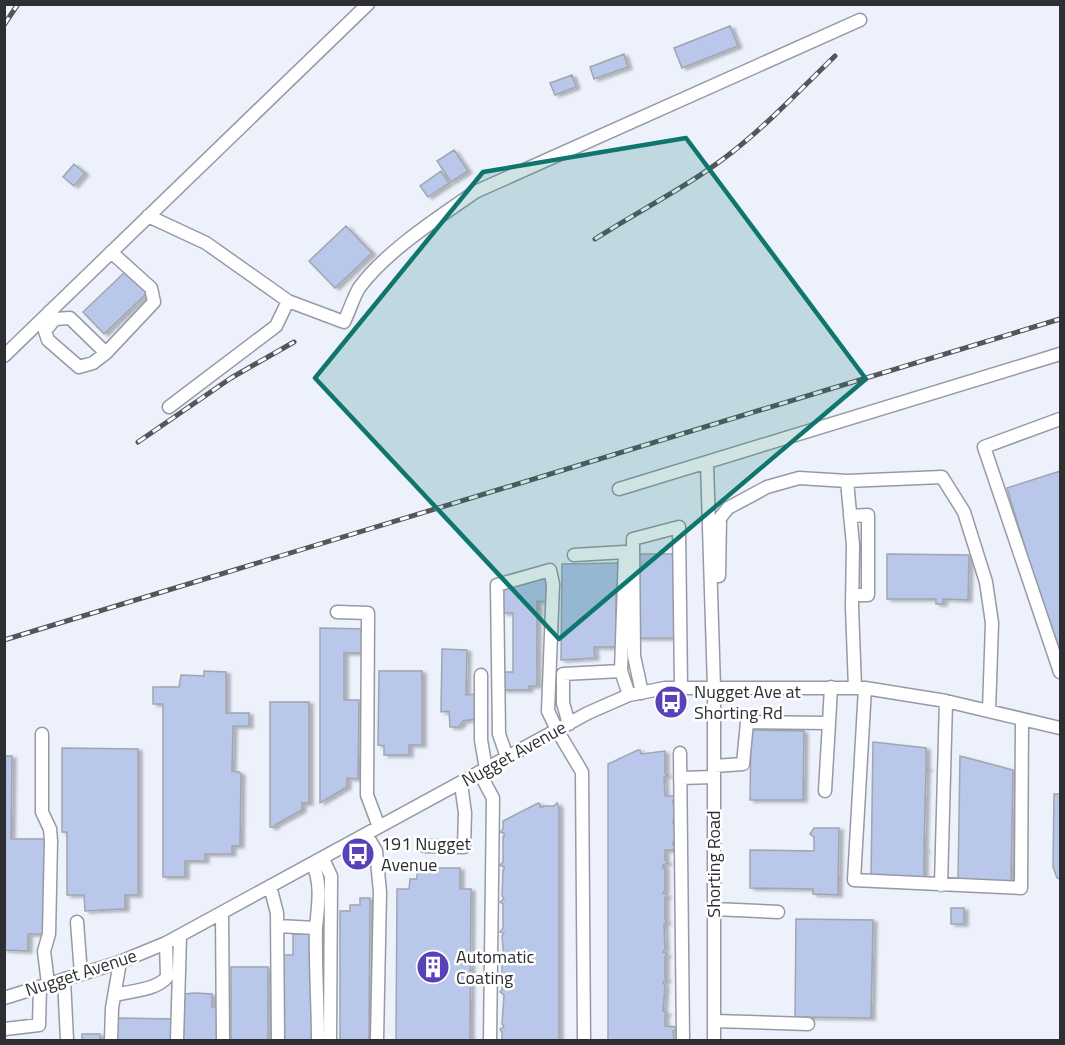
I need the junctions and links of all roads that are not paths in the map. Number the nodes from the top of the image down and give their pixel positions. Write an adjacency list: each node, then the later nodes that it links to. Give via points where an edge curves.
1 (368, 4): 3 (street)
2 (860, 21): 5 (street, via 475,192 432,221 381,265 358,291 344,322)
3 (148, 216): 4 (street); 5 (street, via 206,243)
4 (111, 252): 6 (street); 7 (street, via 151,288 154,302)
5 (288, 301): 10 (street, via 276,326)
6 (52, 315): 7 (street, via 70,318); 7 (street, via 45,331 48,340 79,367); 9 (street)
7 (106, 353)
8 (1060, 354): 12 (street)
9 (4, 356)
10 (168, 407)
11 (1060, 419): 21 (street, via 984,447)
12 (707, 463): 14 (street); 19 (street)
13 (848, 482): 15 (street); 19 (street, via 799,478 767,487 728,508 720,519 718,611); 30 (street, via 942,477 953,494 964,512 986,582 992,623)
14 (619, 489)
15 (850, 516): 17 (street); 17 (street, via 868,515 868,595)
16 (574, 555): 20 (street, via 625,552)
17 (852, 601): 26 (street)
18 (337, 612): 44 (street, via 369,613 367,795)
19 (712, 620): 24 (street, Shorting Road)
20 (621, 671): 28 (street); 33 (street, via 563,674 563,704)
21 (1060, 672)
22 (482, 675): 39 (street)
23 (681, 687): 24 (street, Nugget Avenue); 27 (street, Nugget Avenue); 27 (street, via 679,527 633,539 634,656)
24 (714, 687): 25 (street, Nugget Avenue); 40 (street, Shorting Road)
25 (831, 687): 26 (street, Nugget Avenue); 32 (street)
26 (860, 688): 29 (street, Nugget Avenue); 48 (street, via 854,880)
27 (642, 693): 28 (street, Nugget Avenue)
28 (629, 695): 33 (street, Nugget Avenue)
29 (946, 701): 30 (street, Nugget Avenue); 48 (street)
30 (989, 711): 31 (street, Nugget Avenue)
31 (1022, 719): 34 (street, Nugget Avenue); 48 (street, via 1021,888)
32 (829, 723): 40 (street, via 747,722 743,764); 43 (street)
33 (569, 724): 35 (street, Nugget Avenue)
34 (1060, 728)
35 (556, 730): 38 (street, Nugget Avenue); 38 (street, via 548,711 553,584 550,570 498,585 499,734); 78 (street, via 582,772)
36 (42, 734): 61 (street, via 42,812 51,841)
37 (680, 753): 41 (street)
38 (507, 757): 39 (street, Nugget Avenue)
39 (483, 770): 42 (street, Nugget Avenue); 77 (street, via 493,798)
40 (714, 772): 41 (street); 50 (street, Shorting Road)
41 (680, 778): 79 (street)
42 (461, 784): 44 (street, Nugget Avenue); 46 (street, via 464,847)
43 (825, 791)
44 (379, 827): 45 (street, Nugget Avenue)
45 (366, 834): 47 (street, Nugget Avenue); 76 (street, via 376,851 380,892)
46 (425, 846)
47 (318, 861): 49 (street, Nugget Avenue); 55 (street, via 320,901); 75 (street, via 331,876)
48 (941, 885)
49 (270, 886): 52 (street, Nugget Avenue); 54 (street)
50 (714, 909): 51 (street); 65 (street, Shorting Road)
51 (778, 912)
52 (222, 913): 56 (street, Nugget Avenue); 72 (street)
53 (77, 922): 59 (street)
54 (277, 926): 55 (street); 73 (street)
55 (316, 928): 74 (street)
56 (180, 936): 57 (street, Nugget Avenue); 71 (street)
57 (166, 943): 58 (street, Nugget Avenue); 62 (street, via 164,982)
58 (120, 962): 59 (street, Nugget Avenue); 62 (street)
59 (81, 974): 60 (street, Nugget Avenue)
60 (64, 979): 61 (street, Nugget Avenue); 69 (street)
61 (44, 986): 63 (street, Nugget Avenue); 67 (street, via 39,1025)
62 (115, 995): 70 (street)
63 (4, 998)
64 (4, 1021): 67 (street)
65 (714, 1022): 66 (street); 80 (street, Shorting Road)
66 (808, 1024)
67 (5, 1029): 68 (street)
68 (5, 1041)
69 (67, 1041)
70 (111, 1041)
71 (177, 1041)
72 (223, 1041)
73 (278, 1041)
74 (318, 1041)
75 (330, 1041)
76 (377, 1041)
77 (490, 1041)
78 (584, 1041)
79 (683, 1041)
80 (714, 1041)

